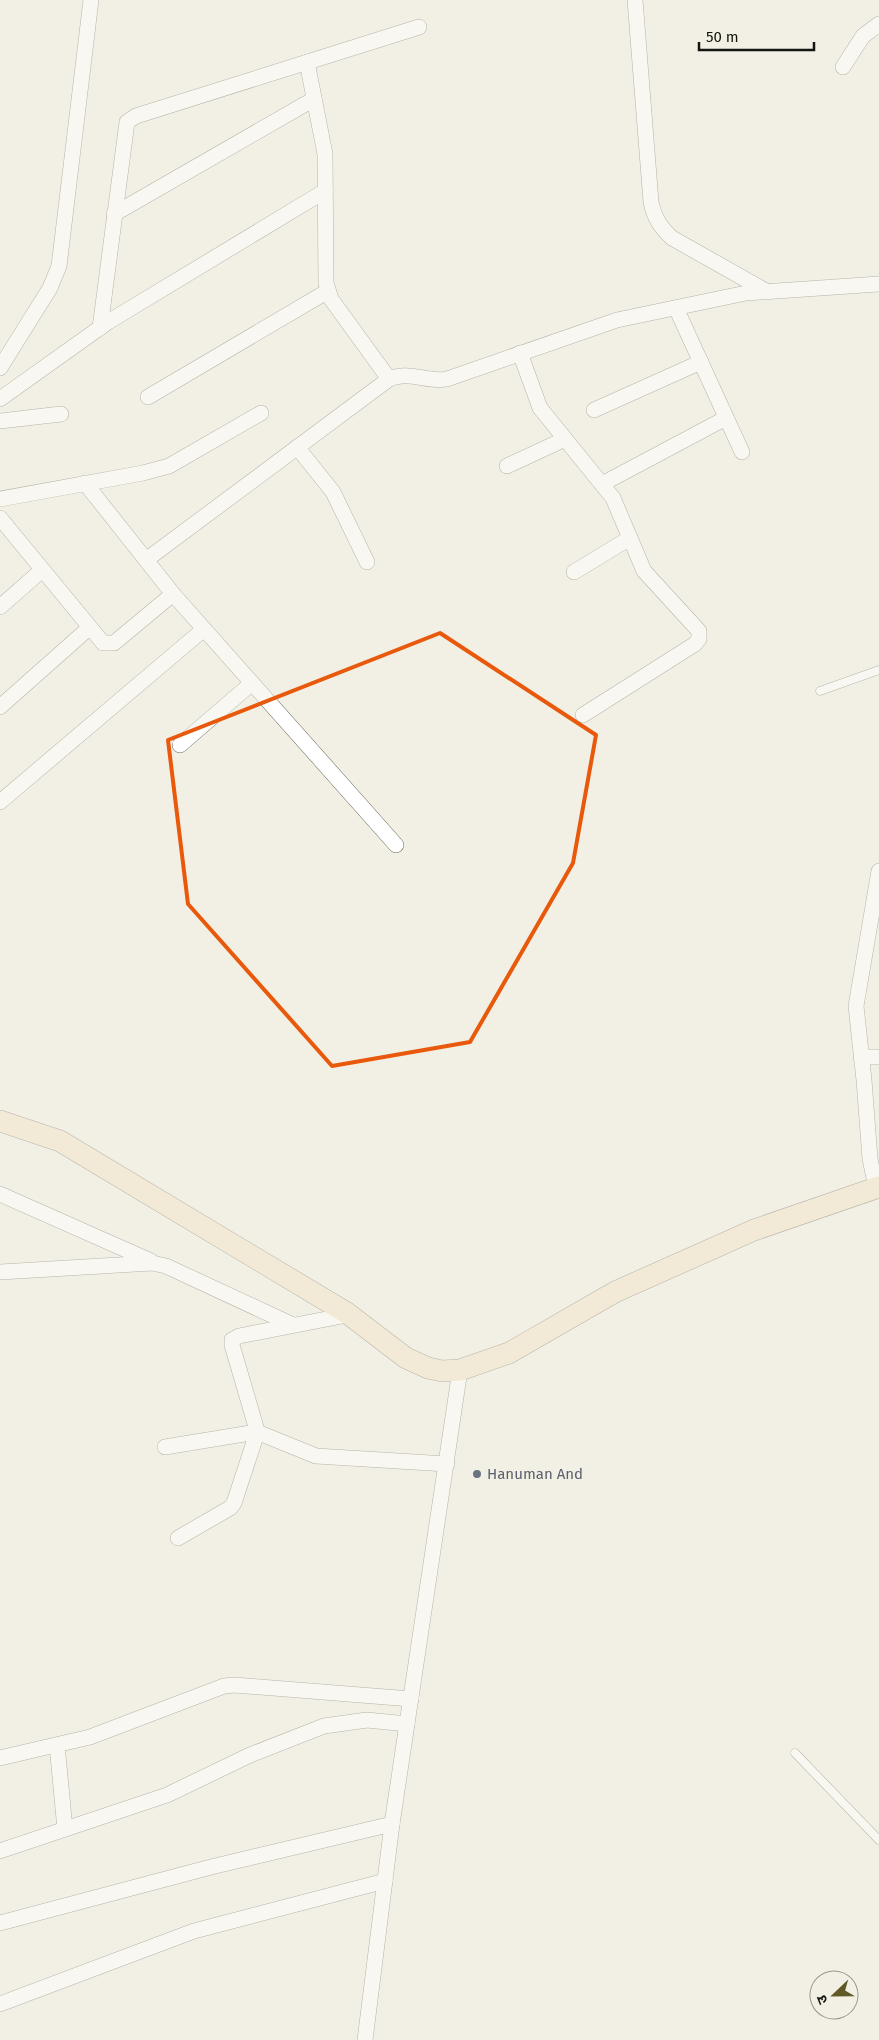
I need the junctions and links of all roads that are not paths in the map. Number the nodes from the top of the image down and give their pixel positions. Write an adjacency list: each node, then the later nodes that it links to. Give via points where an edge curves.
1 (90, 0): 17 (street, via 59,266 50,288)
2 (635, 0): 12 (street, via 653,214 672,238)
3 (879, 24): 6 (street, via 863,36)
4 (418, 27): 5 (street)
5 (306, 62): 7 (street); 9 (street, via 136,116 127,122)
6 (843, 67)
7 (314, 99): 8 (street, via 325,154); 9 (street)
8 (325, 191): 11 (street, via 325,275); 14 (street)
9 (114, 214): 14 (street)
10 (879, 284): 12 (street)
11 (328, 291): 18 (street); 19 (street)
12 (766, 291): 13 (street)
13 (676, 308): 15 (street, via 608,323); 16 (street)
14 (100, 328): 20 (street)
15 (520, 353): 18 (street, via 440,380 409,375); 26 (street, via 536,400)
16 (701, 362): 21 (street); 24 (street)
17 (0, 368)
18 (388, 379): 27 (street)
19 (148, 397)
20 (0, 399)
21 (594, 410)
22 (261, 413): 30 (street, via 169,466)
23 (61, 414): 25 (street)
24 (726, 418): 28 (street); 31 (street)
25 (0, 421)
26 (565, 439): 29 (street); 31 (street)
27 (297, 447): 35 (street); 36 (street, via 333,492)
28 (742, 452)
29 (507, 466)
30 (85, 484): 32 (street); 35 (street)
31 (602, 484): 34 (street, via 618,506)
32 (0, 499)
33 (0, 518): 37 (street)
34 (630, 538): 38 (street); 47 (street, via 644,571 696,626 699,639)
35 (146, 560): 39 (street)
36 (367, 562)
37 (42, 570): 40 (street); 41 (street)
38 (574, 572)
39 (173, 594): 41 (street, via 114,643 103,643); 42 (street)
40 (0, 607)
41 (89, 628): 46 (street)
42 (204, 629): 44 (street); 49 (street)
43 (879, 670): 45 (lane)
44 (252, 683): 48 (street); 50 (street)
45 (820, 691)
46 (0, 707)
47 (583, 715)
48 (180, 745)
49 (0, 802)
50 (396, 845)
51 (879, 871): 52 (street, via 857,996)
52 (861, 1057): 53 (street); 55 (street, via 870,1159)
53 (879, 1057)
54 (0, 1121): 59 (main road, via 60,1141)
55 (878, 1187): 61 (main road, via 754,1230 615,1292 509,1354)
56 (0, 1194): 57 (street)
57 (161, 1265): 58 (street, via 136,1263); 60 (street)
58 (0, 1272)
59 (347, 1315): 60 (street); 61 (main road, via 406,1358 428,1368)
60 (293, 1325): 62 (street, via 232,1340)
61 (460, 1370): 64 (street)
62 (257, 1432): 63 (street); 64 (street, via 316,1456); 65 (street, via 234,1503)
63 (165, 1447)
64 (447, 1464): 66 (street)
65 (178, 1538)
66 (411, 1699): 67 (street); 68 (street, via 224,1686 103,1733)
67 (408, 1724): 71 (street); 72 (street, via 367,1720 324,1726 250,1755 167,1795)
68 (57, 1745): 70 (street); 72 (street)
69 (795, 1753): 73 (lane)
70 (0, 1758)
71 (392, 1824): 75 (street); 76 (street, via 211,1867)
72 (65, 1829): 74 (street)
73 (879, 1840)
74 (0, 1851)
75 (385, 1881): 77 (street, via 194,1931); 78 (street)
76 (0, 1923)
77 (0, 2004)
78 (365, 2040)

